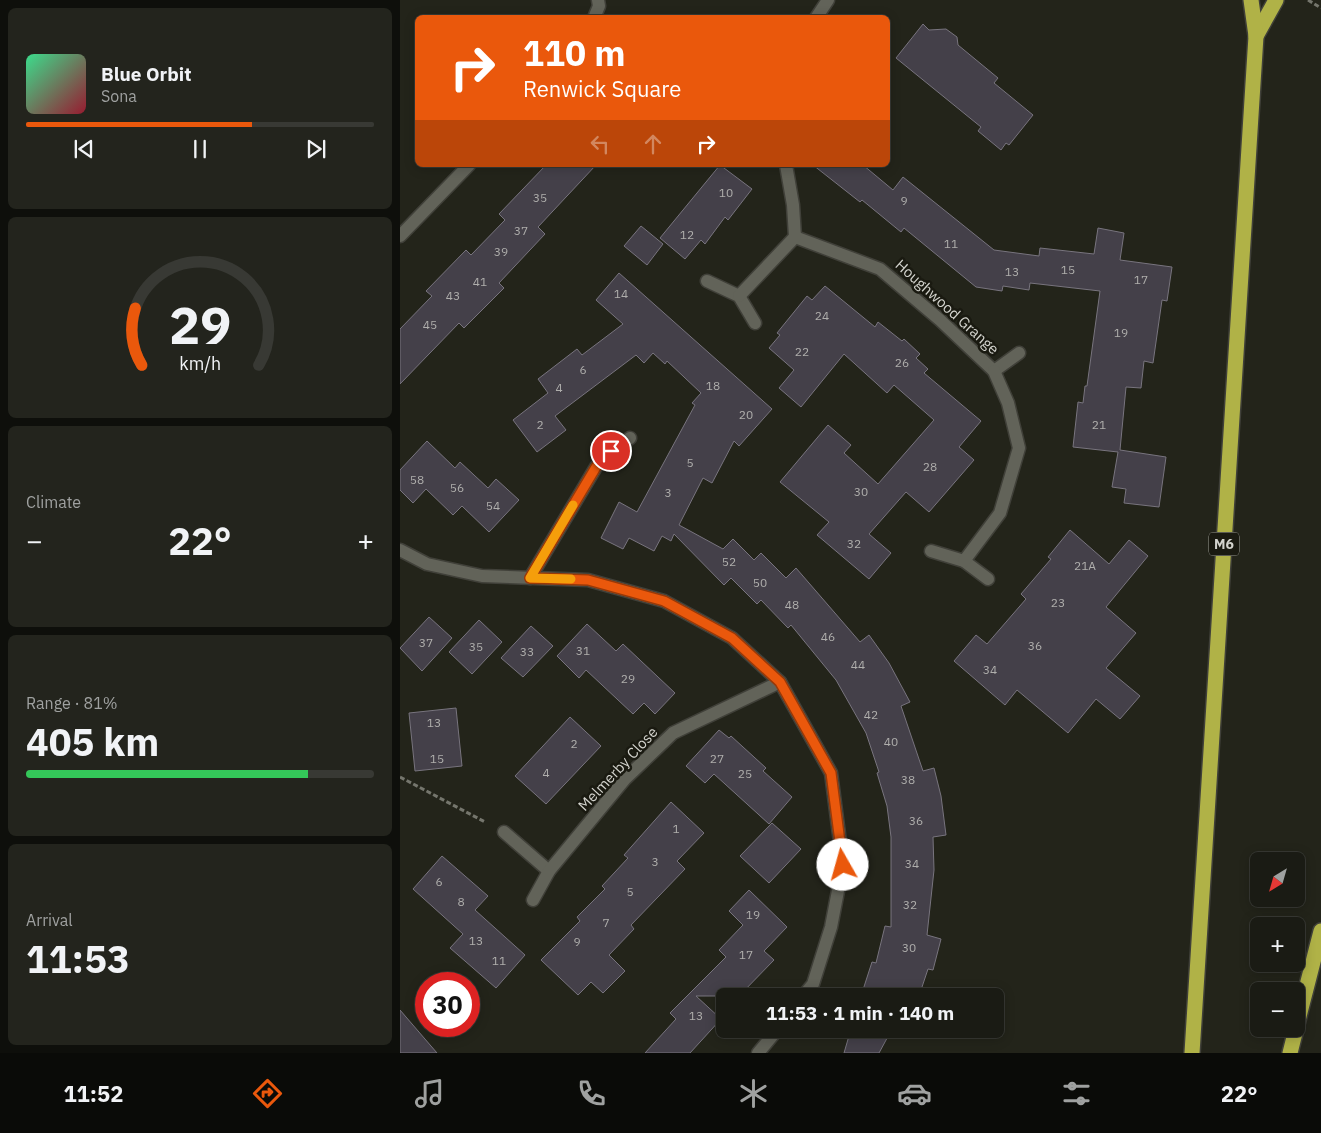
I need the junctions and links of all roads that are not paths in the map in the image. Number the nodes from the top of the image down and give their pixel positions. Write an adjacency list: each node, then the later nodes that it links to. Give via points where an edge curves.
1 (598, 0): 5 (street)
2 (828, 0): 6 (street)
3 (1251, 0): 7 (highway)
4 (1276, 0): 7 (highway, M6)
5 (595, 15)
6 (818, 15)
7 (1256, 36): 33 (highway, M6)
8 (467, 167): 10 (street)
9 (786, 167): 11 (street)
10 (400, 236)
11 (795, 237): 13 (street); 16 (street, Houghwood Grange, via 880,269)
12 (707, 281): 13 (street)
13 (739, 296): 14 (street)
14 (755, 323)
15 (1019, 353): 16 (street, Houghwood Grange)
16 (994, 371): 20 (street, Houghwood Grange, via 1008,403 1019,448 1000,513)
17 (630, 438): 21 (street, via 596,467)
18 (400, 550): 21 (street, via 427,564 482,576)
19 (931, 551): 20 (street)
20 (964, 561): 22 (street)
21 (530, 578): 23 (street, via 588,580 664,601 732,638)
22 (988, 579)
23 (780, 682): 25 (street, Melmerby Close, via 673,733 625,780); 28 (street, via 831,773 843,865 831,927)
24 (504, 832): 25 (street)
25 (549, 871): 26 (street, Melmerby Close)
26 (533, 900)
27 (1321, 931): 29 (highway)
28 (810, 988)
29 (1305, 993)
30 (1294, 1037): 34 (highway)
31 (770, 1038): 32 (street)
32 (758, 1053)
33 (1192, 1053)
34 (1290, 1053)

